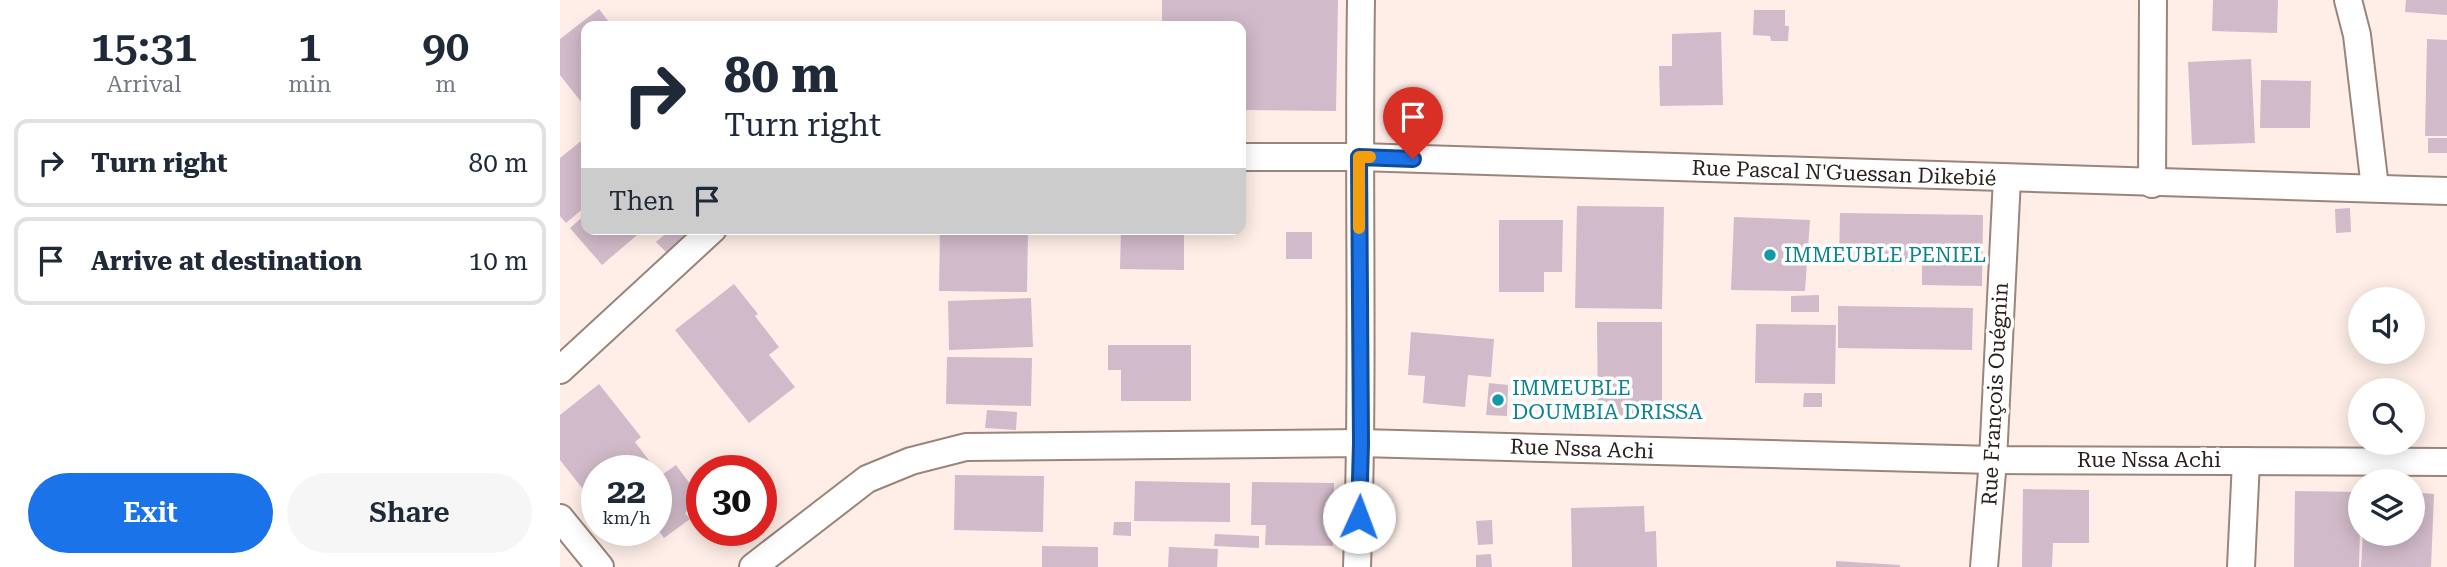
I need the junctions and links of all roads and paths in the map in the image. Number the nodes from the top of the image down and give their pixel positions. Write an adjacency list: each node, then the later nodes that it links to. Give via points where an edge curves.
1 (1361, 0): 4 (street)
2 (2153, 0): 7 (street)
3 (2348, 0): 8 (street, via 2357,35)
4 (1359, 157): 5 (street, Rue Pascal N'Guessan Dikebié); 6 (street, Rue Pascal N'Guessan Dikebié); 12 (street)
5 (1246, 158)
6 (2007, 178): 7 (street, Rue Pascal N'Guessan Dikebié); 13 (street, Rue François Ouégnin)
7 (2152, 184): 8 (street, Rue Pascal N'Guessan Dikebié)
8 (2375, 188): 9 (street, Rue Pascal N'Guessan Dikebié)
9 (2447, 191)
10 (706, 235): 11 (street)
11 (560, 370)
12 (1361, 443): 13 (street, Rue Nssa Achi); 18 (street, Rue Nssa Achi, via 966,447 911,461 867,479); 19 (street)
13 (1993, 460): 14 (street, Rue Nssa Achi); 20 (street, Rue François Ouégnin)
14 (2246, 461): 15 (street, Rue Nssa Achi); 21 (street)
15 (2447, 462)
16 (560, 518): 17 (street)
17 (600, 567)
18 (753, 567)
19 (1357, 567)
20 (1984, 567)
21 (2241, 567)

